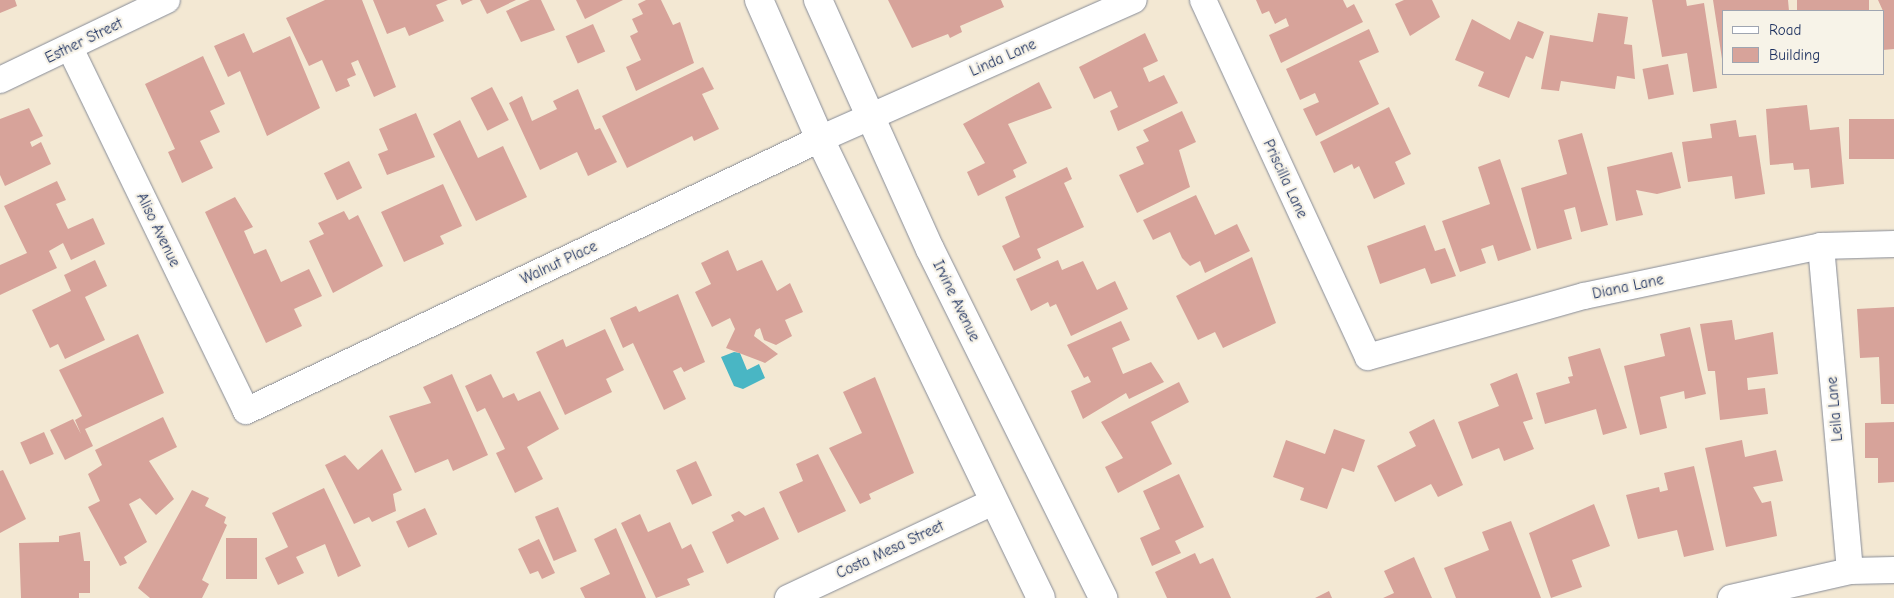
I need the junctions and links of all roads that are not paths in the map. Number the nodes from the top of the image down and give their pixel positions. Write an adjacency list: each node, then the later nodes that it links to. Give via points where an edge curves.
1 (167, 0): 6 (street, Esther Street)
2 (759, 0): 9 (main road)
3 (818, 0): 8 (main road, Irvine Avenue)
4 (1134, 0): 8 (street, Linda Lane)
5 (1202, 0): 12 (street, Priscilla Lane)
6 (70, 48): 7 (street, Esther Street); 13 (street, Aliso Avenue)
7 (0, 80)
8 (872, 115): 9 (street, Walnut Place); 19 (main road, Irvine Avenue, via 930,249)
9 (820, 139): 13 (street, Walnut Place); 14 (main road)
10 (1894, 244): 11 (street, Diana Lane)
11 (1821, 246): 12 (street, Diana Lane, via 1584,296); 16 (street, Leila Lane)
12 (1368, 357)
13 (246, 411)
14 (992, 502): 17 (street, Costa Mesa Street); 18 (main road)
15 (1894, 570): 16 (street)
16 (1850, 572): 20 (street)
17 (788, 598)
18 (1041, 598)
19 (1103, 598)
20 (1732, 598)

